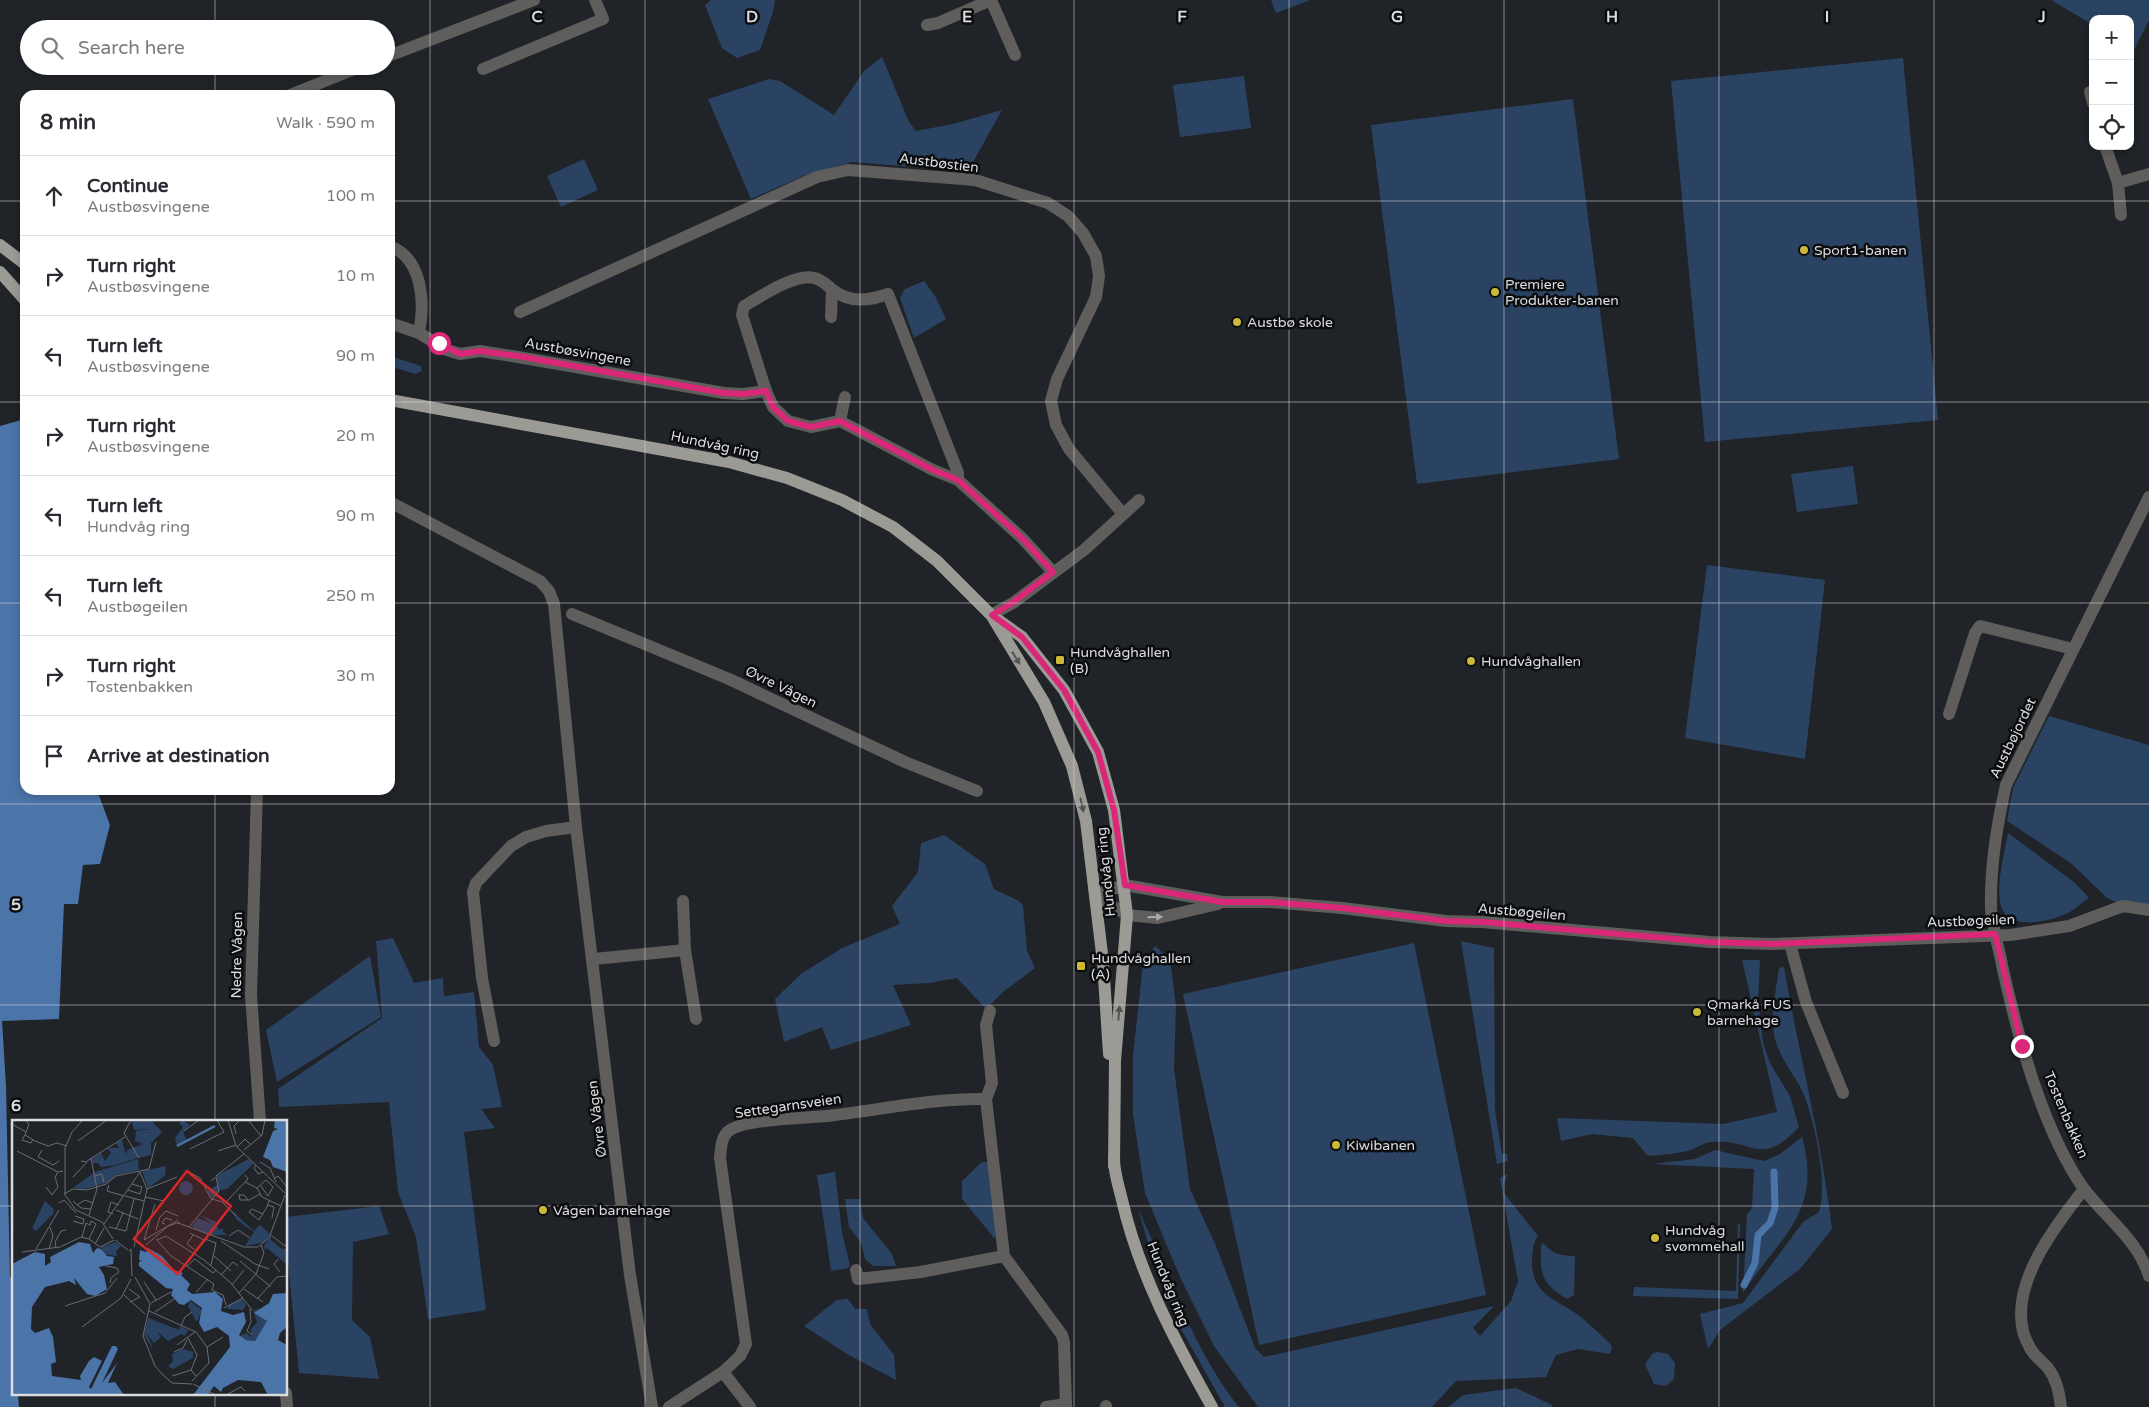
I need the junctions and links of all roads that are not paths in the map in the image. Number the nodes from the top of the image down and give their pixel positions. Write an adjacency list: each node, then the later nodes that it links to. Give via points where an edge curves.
1 (534, 0): 4 (street)
2 (595, 0): 6 (street, via 603,19)
3 (928, 25): 5 (street, via 938,24 991,0)
4 (395, 54)
5 (1015, 55)
6 (483, 69)
7 (340, 75): 8 (street)
8 (302, 90)
9 (2106, 150): 11 (street)
10 (2149, 174): 11 (street)
11 (2118, 183): 12 (street)
12 (2121, 215)
13 (0, 245): 15 (main road)
14 (395, 248): 22 (street, via 403,251 412,263 421,291 423,314)
15 (20, 260)
16 (0, 272): 18 (main road)
17 (832, 290): 20 (street); 23 (street, via 813,277 802,278 744,306 742,315); 27 (street, via 848,299 864,300 888,294)
18 (20, 294)
19 (520, 312): 31 (street, Austbøstien, via 835,171 862,170 974,180 1048,203 1068,216 1083,233 1096,256 1099,276 1096,297 1057,379 1051,402 1056,424 1069,449)
20 (831, 317)
21 (395, 325): 22 (street, Austbøsvingene)
22 (419, 333): 23 (street, Austbøsvingene, via 460,354 480,351 518,356 724,393)
23 (766, 391): 26 (street, via 780,415 797,425 819,426)
24 (845, 397): 26 (street)
25 (395, 401): 34 (main road, Hundvåg ring, via 729,462 787,478 842,500 893,527 937,560)
26 (840, 421): 27 (street)
27 (958, 480): 32 (street, via 1022,538)
28 (2149, 497): 35 (street, Austbøjordet)
29 (1139, 500): 31 (street)
30 (395, 505): 39 (street, Øvre Vågen, via 540,581 549,591 556,616)
31 (1123, 514): 32 (street, via 1084,550)
32 (1053, 572): 34 (street)
33 (572, 614): 37 (street, Øvre Vågen, via 721,676 905,762)
34 (992, 615): 40 (main road, Hundvåg ring, via 1022,637 1064,690 1098,752 1114,810); 41 (main road, Hundvåg ring, one-way to 41, via 1044,702 1072,766 1086,821)
35 (2073, 649): 36 (street, via 1980,626); 46 (street, Austbøjordet, via 2006,785 1994,863 1991,910)
36 (1949, 714)
37 (977, 791)
38 (257, 795): 55 (street, Nedre Vågen, via 251,995)
39 (576, 827): 49 (street, Øvre Vågen); 52 (street, via 526,837 511,846 476,883 473,892 482,978)
40 (1125, 885): 41 (street, Austbøgeilen); 43 (street, Austbøgeilen); 45 (main road, Hundvåg ring)
41 (1095, 895): 45 (street, Austbøgeilen); 56 (main road, Hundvåg ring, via 1103,962)
42 (683, 901): 48 (street)
43 (1222, 902): 45 (street, Austbøgeilen, one-way to 43, via 1158,918); 47 (street, Austbøgeilen, via 1269,902 1446,921 1710,942)
44 (2149, 910): 46 (street, Austbøgeilen, via 2124,906 2069,926 2029,933)
45 (1127, 915): 56 (main road, Hundvåg ring, one-way to 45, via 1115,1061)
46 (1995, 934): 47 (street, Austbøgeilen); 57 (street, Tostenbakken, via 2022,1046 2037,1089 2054,1133)
47 (1790, 944): 53 (street, via 1806,1002)
48 (685, 950): 49 (street); 51 (street)
49 (594, 959): 66 (street, Øvre Vågen, via 630,1275)
50 (990, 1011): 54 (street, via 986,1025 992,1083)
51 (696, 1019)
52 (494, 1041)
53 (1843, 1093)
54 (986, 1099): 58 (street); 62 (street, Settegarnsveien, via 949,1100 744,1125 729,1130 722,1141 720,1158 746,1344 740,1356)
55 (260, 1120)
56 (1114, 1166): 70 (main road, Hundvåg ring, via 1139,1259 1175,1341)
57 (2084, 1189): 59 (street, Tostenbakken); 71 (street, via 2033,1266 2027,1277 2022,1302 2022,1331 2032,1352 2058,1384)
58 (1004, 1256): 60 (street, via 858,1280); 64 (street, via 1062,1335)
59 (2147, 1262): 61 (street)
60 (856, 1270)
61 (2149, 1276)
62 (723, 1372): 67 (street, Settegarnsveien); 68 (street)
63 (286, 1394): 65 (street)
64 (1066, 1405): 69 (street)
65 (287, 1407)
66 (652, 1407)
67 (669, 1407)
68 (750, 1407)
69 (1046, 1407)
70 (1212, 1407)
71 (2061, 1407)

